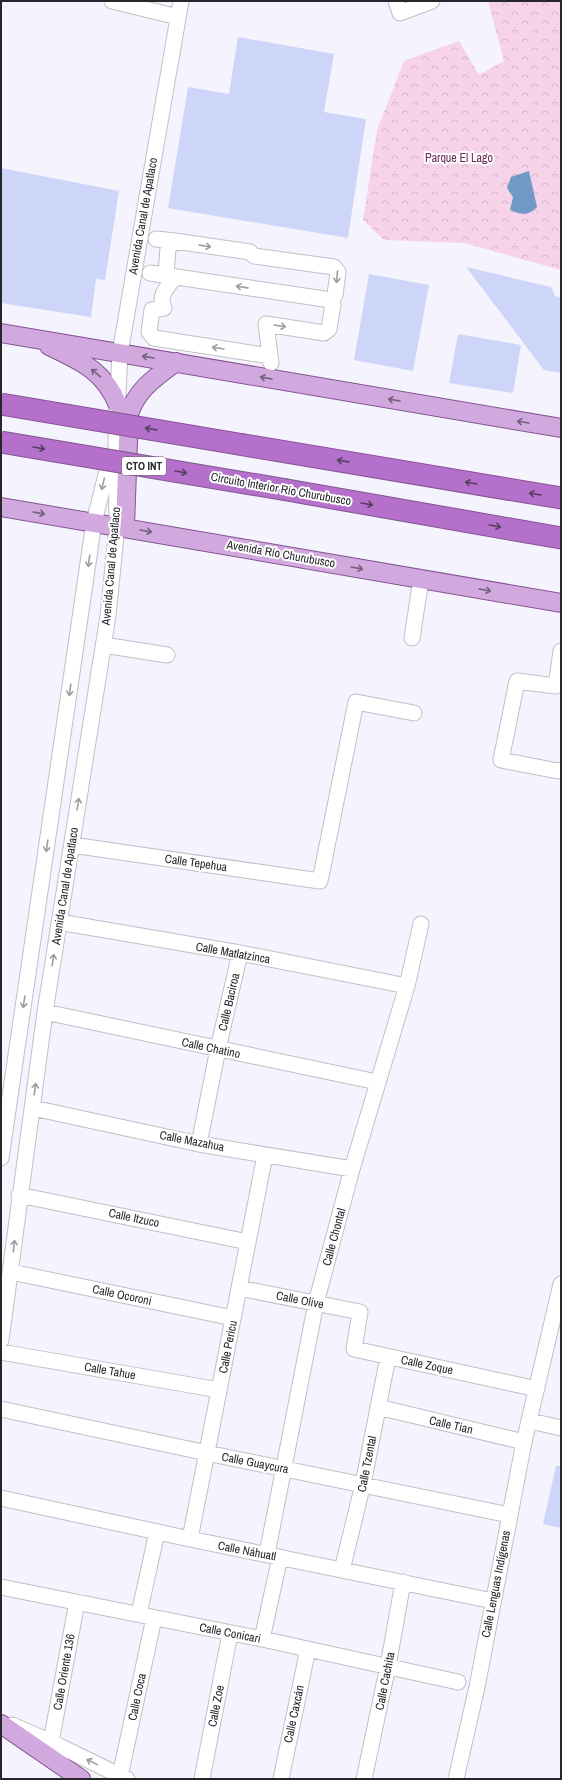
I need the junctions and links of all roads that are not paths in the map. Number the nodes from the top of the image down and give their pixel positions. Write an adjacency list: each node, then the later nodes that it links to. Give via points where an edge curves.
1 (112, 1): 5 (street)
2 (181, 1): 5 (street, Avenida Canal de Apatlaco)
3 (396, 1): 4 (street, via 400,13)
4 (432, 1)
5 (178, 17): 13 (street, Avenida Canal de Apatlaco)
6 (156, 239): 7 (street)
7 (175, 241): 9 (street, via 168,248); 10 (street, one-way to 10, via 250,252 254,256 334,267 338,272 335,295)
8 (150, 273): 9 (street)
9 (170, 276): 10 (street, one-way to 9); 10 (street, via 161,295 160,301 164,308 152,310 149,332 154,338 271,360 266,324 324,333 329,329 334,304)
10 (331, 300)
11 (1, 333): 12 (main road)
12 (32, 338): 13 (main road); 16 (main road, one-way to 12, via 111,390 98,374 80,361)
13 (120, 352): 14 (main road, one-way to 13); 16 (street, Avenida Canal de Apatlaco)
14 (176, 362): 17 (main road, one-way to 14); 23 (main road, via 144,388 129,414)
15 (1, 404): 20 (highway, one-way to 15, bridge)
16 (118, 405): 18 (street, Avenida Canal de Apatlaco)
17 (561, 428)
18 (116, 432): 22 (street, Avenida Canal de Apatlaco, one-way to 22); 23 (street, Avenida Canal de Apatlaco)
19 (1, 442): 24 (highway, Circuito Interior Río Churubusco / CTO INT, one-way to 24, bridge)
20 (561, 498)
21 (1, 507): 22 (main road, Avenida Río Churubusco, one-way to 22)
22 (94, 522): 23 (main road, Avenida Río Churubusco); 44 (street, Avenida Canal de Apatlaco, one-way to 44)
23 (121, 527): 25 (main road, Avenida Río Churubusco, one-way to 25); 28 (street, Avenida Canal de Apatlaco)
24 (561, 538)
25 (421, 579): 26 (main road, Avenida Río Churubusco, one-way to 26); 27 (street)
26 (561, 603)
27 (412, 638)
28 (104, 645): 30 (street); 33 (street, Avenida Canal de Apatlaco, one-way to 28)
29 (561, 651): 32 (street, via 556,686 517,680 501,760 558,772)
30 (167, 655)
31 (414, 713): 33 (street, Calle Tepehua, via 356,702 320,881)
32 (561, 770)
33 (72, 846): 34 (street, Avenida Canal de Apatlaco)
34 (59, 922): 36 (street, Calle Matlatzinca); 38 (street, Avenida Canal de Apatlaco, one-way to 34)
35 (421, 924): 37 (street, Calle Chontal)
36 (240, 953): 37 (street, Calle Matlatzinca); 39 (street, Calle Baciroa)
37 (407, 986): 40 (street, Calle Chontal)
38 (45, 1012): 39 (street, Calle Chatino); 41 (street, Avenida Canal de Apatlaco, one-way to 38)
39 (218, 1050): 40 (street, Calle Chatino); 42 (street, Calle Baciroa)
40 (377, 1082): 45 (street, Calle Chontal)
41 (33, 1108): 42 (street, Calle Mazahua); 46 (street, Avenida Canal de Apatlaco)
42 (199, 1144): 43 (street, Calle Mazahua)
43 (265, 1155): 45 (street, Calle Mazahua); 47 (street, Calle Pericu)
44 (1, 1158)
45 (352, 1169): 51 (street, Calle Chontal)
46 (19, 1195): 47 (street, Calle Itzuco); 48 (street, Avenida Canal de Apatlaco, one-way to 46)
47 (248, 1242): 50 (street, Calle Pericu)
48 (11, 1272): 53 (street, Calle Ocoroni); 54 (street, Avenida Canal de Apatlaco)
49 (561, 1284): 57 (street, Calle Lenguas Indígenas)
50 (239, 1288): 51 (street, Calle Olive); 53 (street, Calle Pericu)
51 (316, 1303): 52 (street, Calle Olive); 65 (street, Calle Chontal)
52 (360, 1312): 56 (street, Calle Zoque, via 354,1349)
53 (233, 1318): 58 (street, Calle Pericu)
54 (1, 1340)
55 (1, 1352): 58 (street, Calle Tahue)
56 (388, 1357): 57 (street, Calle Zoque); 59 (street, Calle Tzental)
57 (537, 1389): 61 (street, Calle Lenguas Indígenas)
58 (220, 1390): 64 (street, Calle Pericu)
59 (378, 1407): 63 (street, Calle Tian); 66 (street, Calle Tzental)
60 (1, 1409): 64 (street, Calle Guaycura)
61 (530, 1421): 62 (street); 63 (street, Calle Lenguas Indígenas)
62 (561, 1428)
63 (524, 1442): 68 (street, Calle Lenguas Indígenas)
64 (207, 1453): 65 (street, Calle Guaycura); 70 (street, Calle Pericu)
65 (283, 1468): 66 (street, Calle Guaycura); 71 (street, Calle Chontal)
66 (363, 1484): 68 (street, Calle Guaycura); 72 (street, Calle Tzental)
67 (1, 1498): 69 (street, Calle Náhuatl)
68 (509, 1515): 75 (street, Calle Lenguas Indígenas)
69 (156, 1532): 70 (street, Calle Náhuatl); 77 (street)
70 (190, 1539): 71 (street, Calle Náhuatl)
71 (273, 1556): 72 (street, Calle Náhuatl); 80 (street)
72 (342, 1570): 73 (street, Calle Náhuatl)
73 (402, 1582): 75 (street, Calle Náhuatl); 82 (street, Calle Cachita)
74 (1, 1587): 76 (street, Calle Conicari)
75 (492, 1601): 92 (street, Calle Lenguas Indígenas, via 477,1687)
76 (77, 1602): 77 (street, Calle Conicari); 86 (street, Calle Oriente 136)
77 (139, 1614): 78 (street, Calle Conicari)
78 (154, 1618): 79 (street, Calle Conicari); 87 (street, Calle Coca)
79 (230, 1633): 80 (street, Calle Conicari); 89 (street, Calle Zoe)
80 (262, 1639): 81 (street, Calle Conicari)
81 (308, 1649): 82 (street, Calle Conicari); 90 (street, Calle Caxcán)
82 (388, 1666): 83 (street, Calle Conicari); 91 (street, Calle Cachita)
83 (458, 1682)
84 (1, 1721): 86 (street)
85 (1, 1724): 88 (main road)
86 (51, 1742): 87 (street, one-way to 86)
87 (124, 1777)
88 (82, 1779)
89 (202, 1779)
90 (281, 1779)
91 (364, 1779)
92 (456, 1779)

